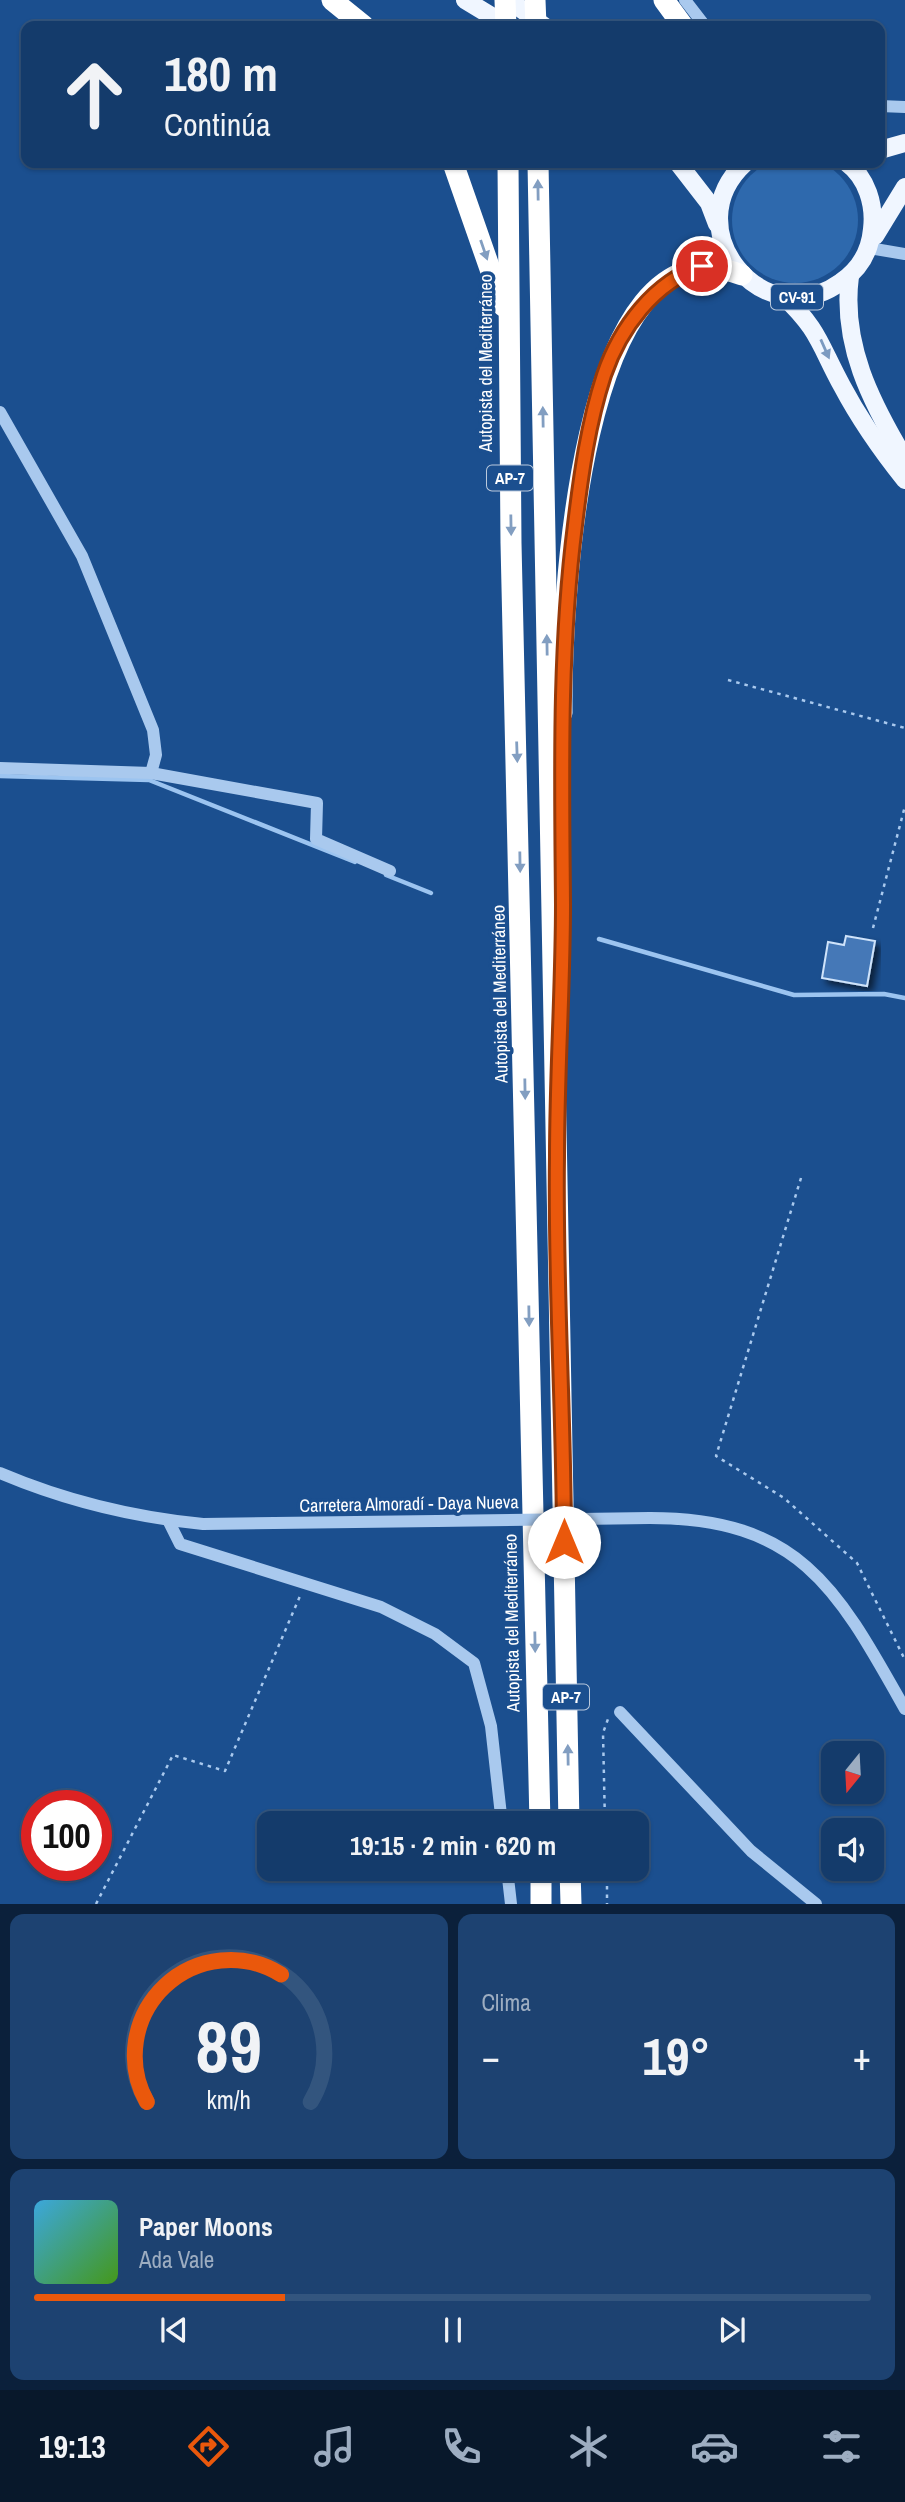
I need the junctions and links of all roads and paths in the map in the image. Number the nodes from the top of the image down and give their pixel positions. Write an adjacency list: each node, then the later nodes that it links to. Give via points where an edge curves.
1 (332, 0): 7 (highway)
2 (465, 0): 8 (main road)
3 (507, 0): 9 (highway, bridge); 11 (main road)
4 (535, 0): 10 (highway, bridge)
5 (664, 0): 12 (highway)
6 (685, 0): 13 (street)
7 (358, 21)
8 (499, 21)
9 (507, 21)
10 (536, 21)
11 (537, 21)
12 (679, 21)
13 (701, 21)
14 (885, 106): 15 (street)
15 (905, 107)
16 (905, 143): 17 (main road)
17 (885, 149)
18 (455, 168): 31 (highway, one-way to 31)
19 (508, 168): 31 (highway, Autopista del Mediterráneo / AP-7)
20 (538, 168): 42 (highway, AP-7, one-way to 20)
21 (682, 168): 25 (main road, via 709,203)
22 (741, 168): 25 (main road, via 725,189 719,210)
23 (851, 168): 26 (main road, via 868,191 874,216)
24 (905, 187): 26 (main road, CV-91)
25 (720, 232): 28 (main road, via 727,256)
26 (870, 245): 27 (street); 29 (main road, CV-91)
27 (905, 254)
28 (741, 275): 30 (main road, CV-91, via 761,289); 42 (highway, via 722,267 702,266 667,283 648,300 619,340 596,404 570,564 562,695 563,1009)
29 (850, 276): 30 (main road, CV-91, via 831,290 807,297); 33 (main road, via 847,310 854,349 865,383)
30 (783, 296): 34 (main road, one-way to 34, via 806,317 871,437)
31 (509, 322): 51 (highway, Autopista del Mediterráneo / AP-7, one-way to 51)
32 (0, 412): 38 (street, via 82,556 153,730 156,755)
33 (905, 459)
34 (905, 480)
35 (728, 680): 36 (path)
36 (905, 728)
37 (0, 768): 38 (street)
38 (151, 773): 40 (street, via 317,803 316,839)
39 (905, 806): 41 (path)
40 (390, 871)
41 (873, 928)
42 (557, 1156): 52 (highway, AP-7, one-way to 42)
43 (801, 1178): 47 (path, via 716,1455 784,1498 857,1563)
44 (0, 1473): 45 (street, Carretera Almoradí - Daya Nueva, via 79,1502)
45 (168, 1520): 46 (street, via 180,1545); 48 (street, Carretera Almoradí - Daya Nueva, bridge, via 203,1524 687,1518 763,1536 808,1565 861,1631)
46 (305, 1583): 50 (street, via 381,1608 435,1634 474,1663 491,1726); 58 (path, via 225,1771 173,1755)
47 (905, 1660)
48 (905, 1710)
49 (620, 1712): 53 (path, via 607,1720 603,1733); 63 (street, via 751,1851)
50 (501, 1811)
51 (540, 1811)
52 (569, 1811)
53 (606, 1811)
54 (508, 1881): 59 (street)
55 (541, 1881): 60 (highway)
56 (570, 1881): 61 (highway)
57 (607, 1881): 62 (path)
58 (96, 1903)
59 (511, 1903)
60 (541, 1903)
61 (571, 1903)
62 (607, 1903)
63 (816, 1903)

